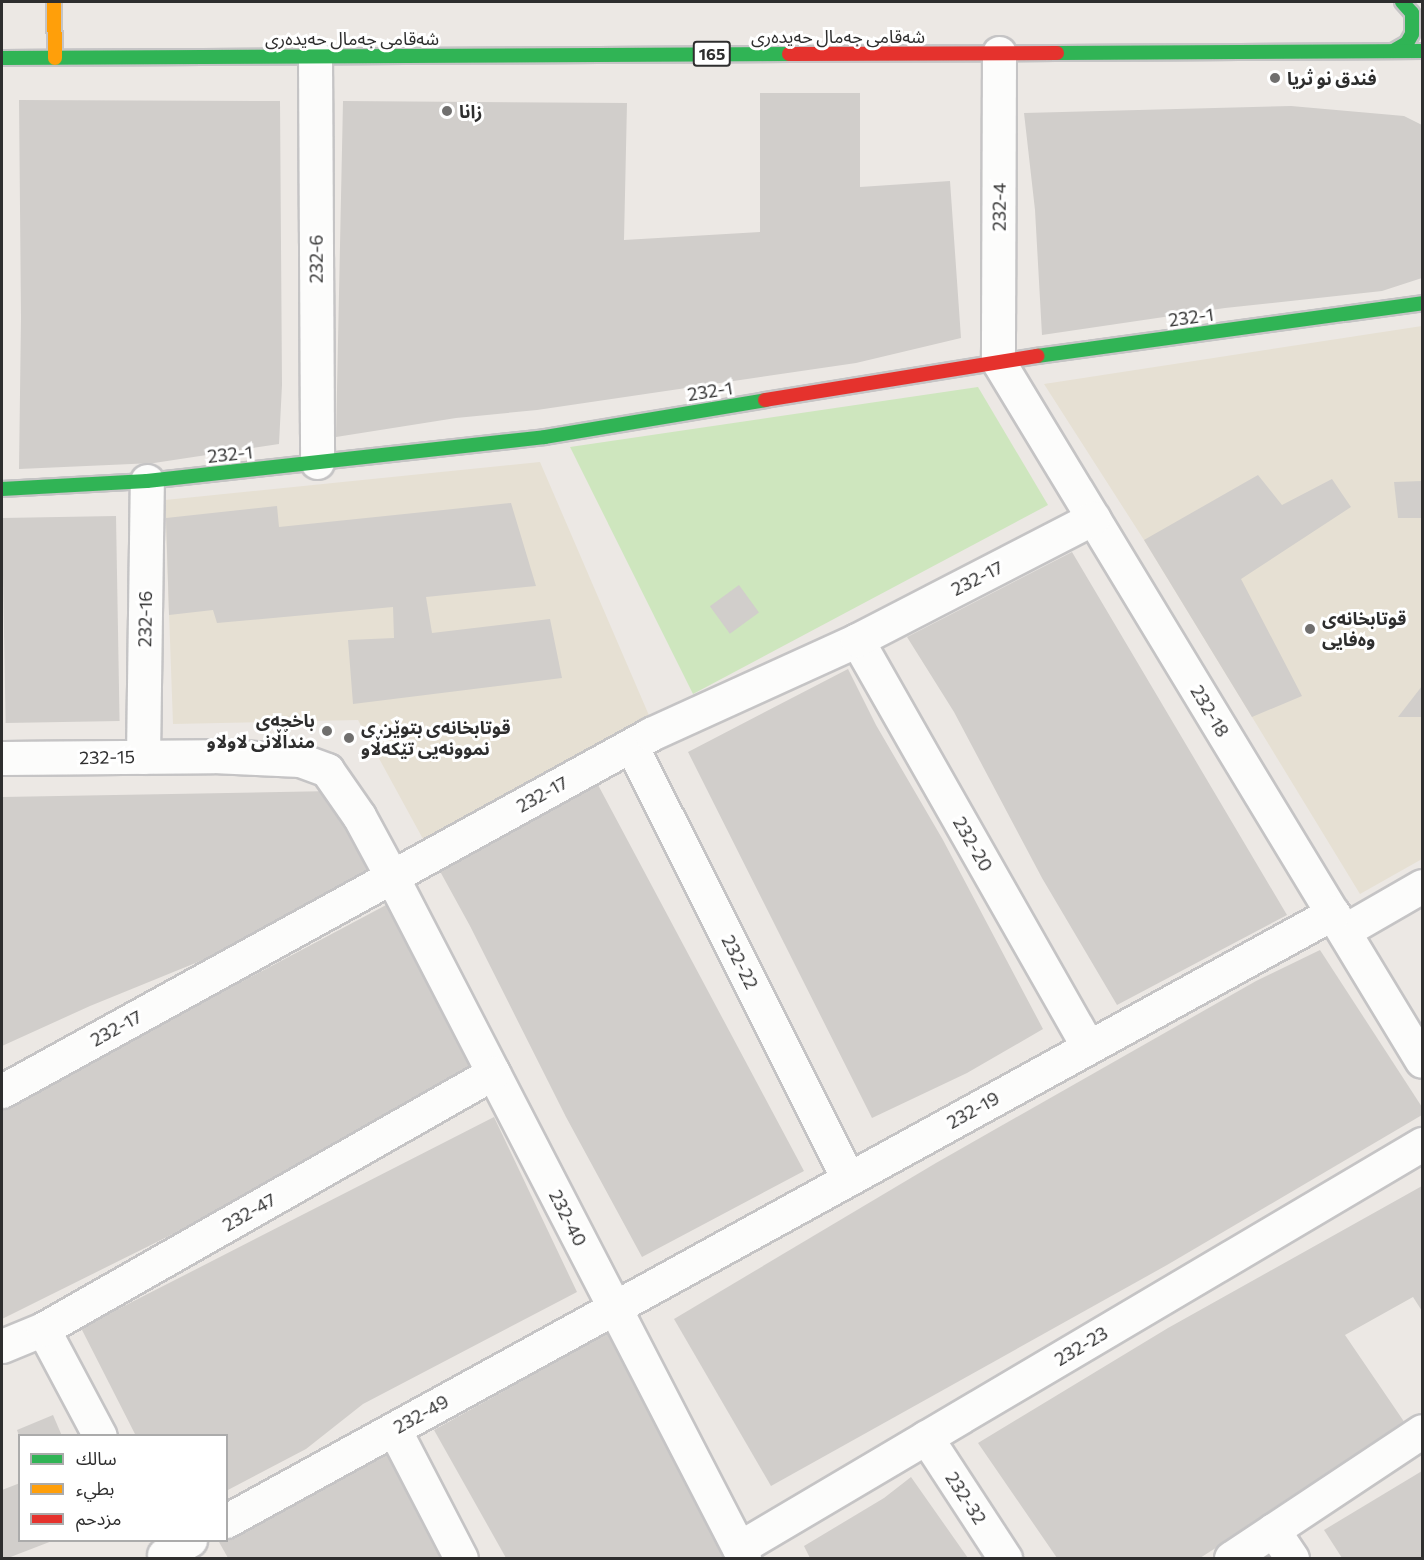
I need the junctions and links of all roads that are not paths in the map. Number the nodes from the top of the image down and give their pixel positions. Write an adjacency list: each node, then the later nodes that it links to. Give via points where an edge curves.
1 (54, 2): 8 (main road)
2 (1402, 2): 3 (main road, via 1412,13 1412,34 1407,43)
3 (1393, 51): 4 (main road, شەقامی جەمال حەیدەری / 165); 5 (main road, شەقامی جەمال حەیدەری / 165)
4 (1422, 51)
5 (999, 53): 6 (main road, شەقامی جەمال حەیدەری / 165); 10 (street, 232-4)
6 (315, 57): 8 (main road, شەقامی جەمال حەیدەری / 165); 11 (street, 232-6)
7 (2, 58): 8 (main road, شەقامی جەمال حەیدەری / 165)
8 (55, 58)
9 (1422, 303): 10 (main road, 232-1)
10 (998, 361): 11 (main road, 232-1, via 545,437); 14 (street, 232-18)
11 (317, 462): 12 (main road, 232-1)
12 (147, 481): 13 (main road, 232-1); 17 (street, 232-16)
13 (2, 489)
14 (1093, 518): 15 (street, 232-17); 21 (street, 232-18)
15 (857, 640): 16 (street, 232-17); 22 (street, 232-20)
16 (631, 746): 19 (street, 232-17); 27 (street, 232-22)
17 (143, 757): 18 (street, 232-15); 19 (street, 232-15, via 300,760 327,770 359,816)
18 (2, 758)
19 (392, 877): 24 (street, 232-40); 25 (street, 232-17)
20 (1422, 886): 21 (street, 232-19)
21 (1338, 922): 22 (street, 232-19); 23 (street, 232-18)
22 (1088, 1047): 27 (street, 232-19)
23 (1422, 1061)
24 (493, 1073): 28 (street, 232-40); 29 (street, 232-47)
25 (2, 1091)
26 (1422, 1144): 34 (street, 232-23)
27 (848, 1179): 28 (street, 232-19)
28 (614, 1307): 31 (street, 232-49); 37 (street, 232-40)
29 (43, 1329): 30 (street, 232-47); 33 (street)
30 (2, 1346)
31 (394, 1429): 35 (street, 232-49); 38 (street)
32 (1422, 1431): 36 (street)
33 (99, 1434)
34 (926, 1437): 37 (street, 232-23); 39 (street, 232-32)
35 (228, 1520)
36 (1273, 1530): 40 (street); 41 (street)
37 (741, 1553)
38 (461, 1558)
39 (1005, 1558)
40 (1231, 1558)
41 (1292, 1558)

